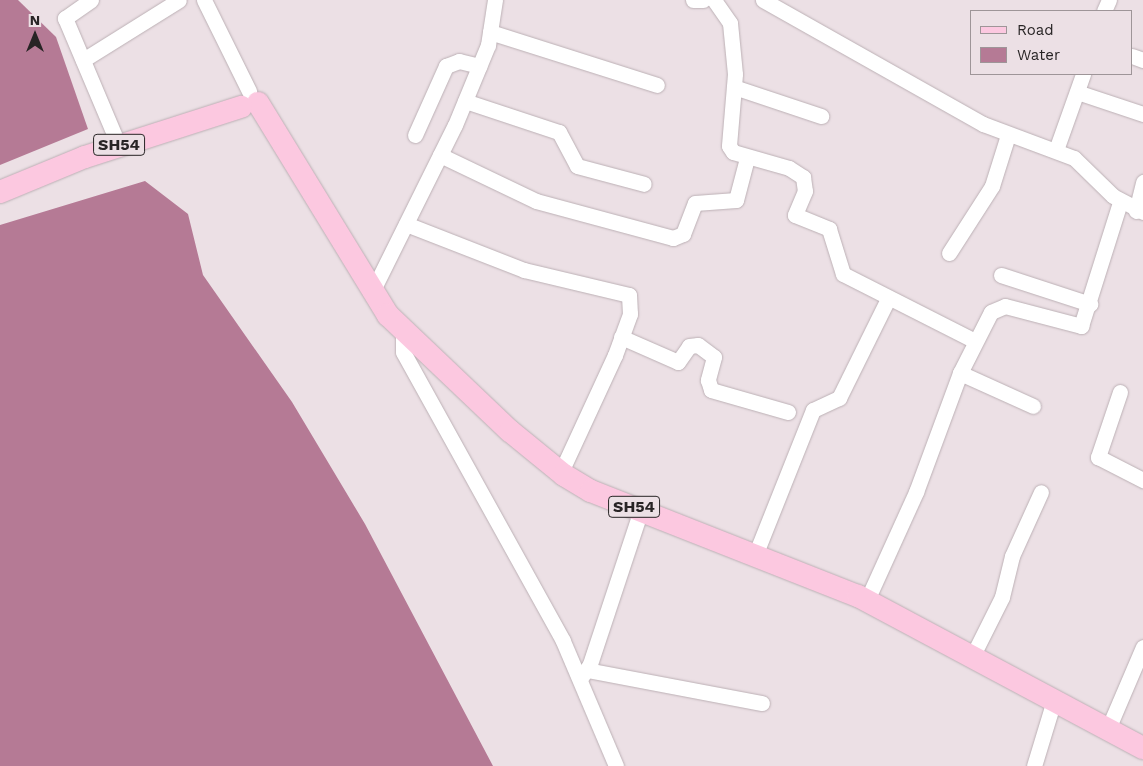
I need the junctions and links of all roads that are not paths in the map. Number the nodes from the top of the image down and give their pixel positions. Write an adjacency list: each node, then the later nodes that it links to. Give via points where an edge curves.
1 (91, 0): 10 (street, via 65,18)
2 (179, 0): 10 (street)
3 (204, 0): 16 (street)
4 (495, 0): 9 (street)
5 (694, 0): 6 (street)
6 (702, 0)
7 (714, 0): 14 (street, via 730,23)
8 (763, 0): 21 (street)
9 (490, 32): 11 (street); 13 (street)
10 (83, 60): 22 (street)
11 (480, 66): 17 (street); 20 (street, via 459,61 446,66)
12 (1083, 75): 15 (street)
13 (656, 85)
14 (734, 87): 19 (street); 25 (street, via 729,146)
15 (1076, 92): 18 (street); 23 (street)
16 (249, 100): 22 (main road, SH54); 34 (main road, SH54)
17 (465, 101): 24 (street); 27 (street, via 559,132 577,166)
18 (1143, 114)
19 (821, 116)
20 (415, 135)
21 (1008, 135): 23 (street); 32 (street, via 992,186)
22 (119, 146): 28 (main road, SH54)
23 (1056, 150): 29 (street, via 1087,166)
24 (440, 155): 25 (street, via 536,201 673,238 683,234 695,203 736,200); 31 (street)
25 (747, 158): 35 (street, via 798,173 806,190 795,215 829,229 843,274)
26 (1143, 182): 30 (street)
27 (644, 184)
28 (0, 192)
29 (1120, 202): 30 (street); 36 (street)
30 (1139, 212)
31 (406, 224): 34 (street); 38 (street, via 532,273 629,295 630,314)
32 (949, 253)
33 (1001, 275): 36 (street)
34 (372, 292): 37 (main road, SH54)
35 (888, 299): 39 (street); 48 (street, via 839,398 813,410)
36 (1090, 304): 39 (street, via 1084,324 1078,327 998,306)
37 (403, 332): 44 (main road, SH54); 52 (street, via 403,352)
38 (622, 337): 43 (street, via 678,362 689,346 698,345 714,357 708,380 711,390); 44 (street)
39 (975, 341): 40 (street)
40 (960, 373): 42 (street); 49 (street, via 916,492)
41 (1120, 392): 45 (street, via 1098,457)
42 (1033, 406)
43 (788, 412)
44 (561, 472): 47 (main road, SH54, via 591,491)
45 (1143, 480)
46 (1041, 492): 51 (street, via 1012,556 1002,597)
47 (641, 510): 48 (main road, SH54); 52 (street)
48 (756, 553): 49 (main road, SH54)
49 (867, 600): 51 (main road, SH54)
50 (1143, 647): 55 (street)
51 (972, 656): 53 (main road, SH54)
52 (583, 674): 54 (street); 57 (street)
53 (1054, 700): 55 (main road, SH54); 58 (street)
54 (762, 703)
55 (1108, 728): 56 (main road, SH54)
56 (1143, 748)
57 (616, 766)
58 (1034, 766)

